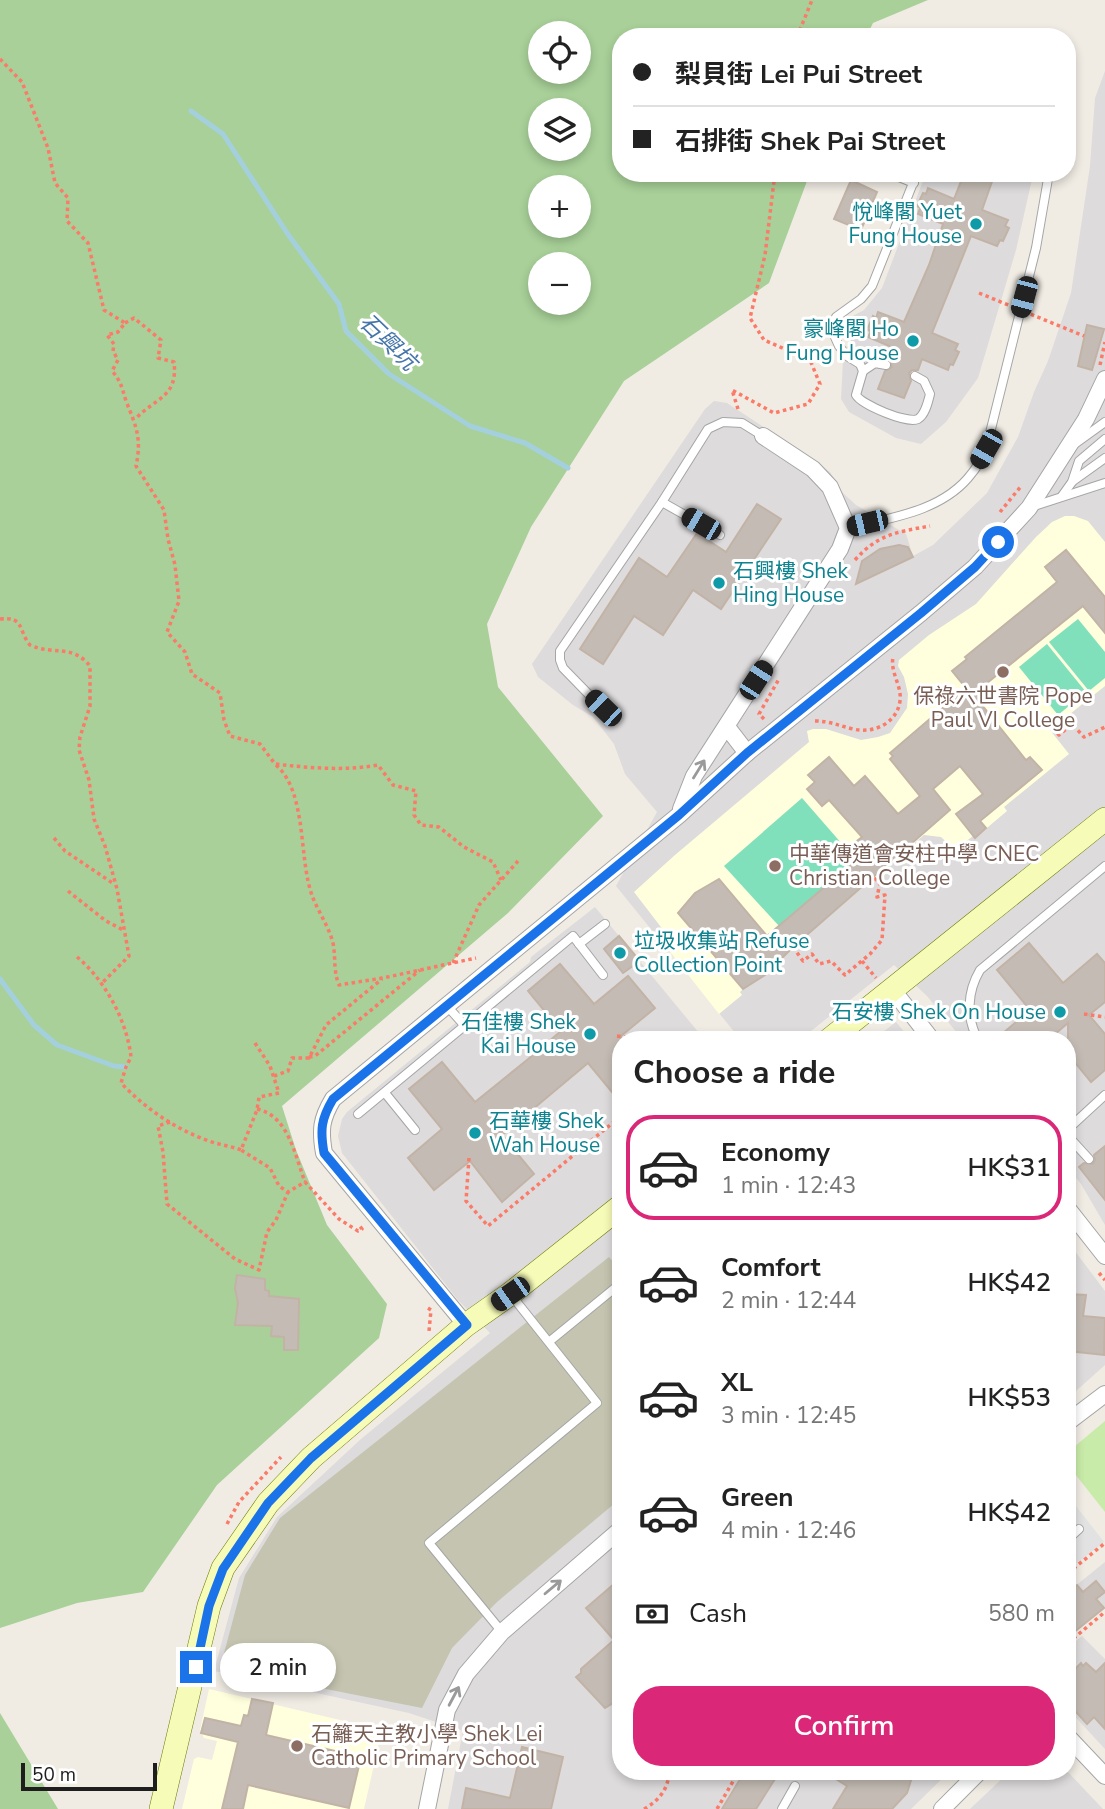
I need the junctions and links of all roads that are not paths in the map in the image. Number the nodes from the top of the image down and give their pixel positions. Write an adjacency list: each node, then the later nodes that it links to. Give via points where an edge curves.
1 (1047, 182): 19 (lane, via 986,449 972,474 932,505)
2 (914, 183): 4 (lane, via 872,286 836,317 833,326 839,346)
3 (886, 365): 4 (lane, via 875,363)
4 (863, 371): 6 (lane, via 857,388 859,399 907,420 923,414 930,394 925,381)
5 (1101, 375): 8 (street)
6 (915, 376)
7 (1105, 405): 8 (lane)
8 (1086, 419): 12 (street)
9 (1105, 422): 12 (lane)
10 (764, 436): 17 (lane, via 742,423 723,422 708,429); 19 (street, via 813,469 830,487)
11 (1105, 439): 14 (lane, via 1079,461)
12 (1068, 449): 18 (street)
13 (1105, 458): 14 (lane)
14 (1072, 482): 16 (lane)
15 (1105, 483): 16 (lane)
16 (1062, 496): 18 (lane)
17 (662, 502): 20 (lane); 21 (lane, via 560,651 563,668)
18 (1029, 508): 23 (street, via 975,567)
19 (848, 528): 22 (street, via 840,549)
20 (720, 534)
21 (603, 708)
22 (726, 727): 23 (street); 24 (street, one-way to 22, via 694,776)
23 (747, 753): 24 (street)
24 (679, 815): 31 (street)
25 (1105, 819): 30 (street)
26 (1105, 866): 35 (lane, via 980,970 971,990)
27 (605, 924): 28 (lane)
28 (579, 944): 29 (lane); 32 (lane, via 573,936)
29 (603, 975)
30 (884, 984): 33 (street); 34 (street)
31 (447, 1006): 32 (lane); 48 (street, via 333,1099 324,1114 322,1139 324,1153 334,1167)
32 (465, 1026): 36 (lane)
33 (838, 1031)
34 (924, 1031)
35 (974, 1031)
36 (385, 1093): 38 (lane); 40 (lane)
37 (1105, 1095): 39 (lane)
38 (358, 1114)
39 (1076, 1121)
40 (415, 1130)
41 (1076, 1145): 42 (lane)
42 (1089, 1159)
43 (612, 1213): 47 (street)
44 (1076, 1219): 45 (street)
45 (1105, 1256)
46 (612, 1290): 49 (lane)
47 (510, 1294): 48 (street); 49 (lane)
48 (467, 1325): 60 (street, via 311,1458 239,1542 209,1606)
49 (550, 1341): 55 (lane, via 597,1404 429,1543)
50 (1105, 1394): 51 (street)
51 (1076, 1416)
52 (1079, 1529): 53 (lane)
53 (1076, 1532)
54 (612, 1537): 55 (street, one-way to 54)
55 (502, 1632): 61 (street, one-way to 55, via 447,1710 466,1674)
56 (1076, 1745): 57 (street)
57 (1105, 1776)
58 (972, 1780): 63 (street)
59 (795, 1786): 62 (lane)
60 (161, 1809)
61 (426, 1809)
62 (782, 1809)
63 (942, 1809)

